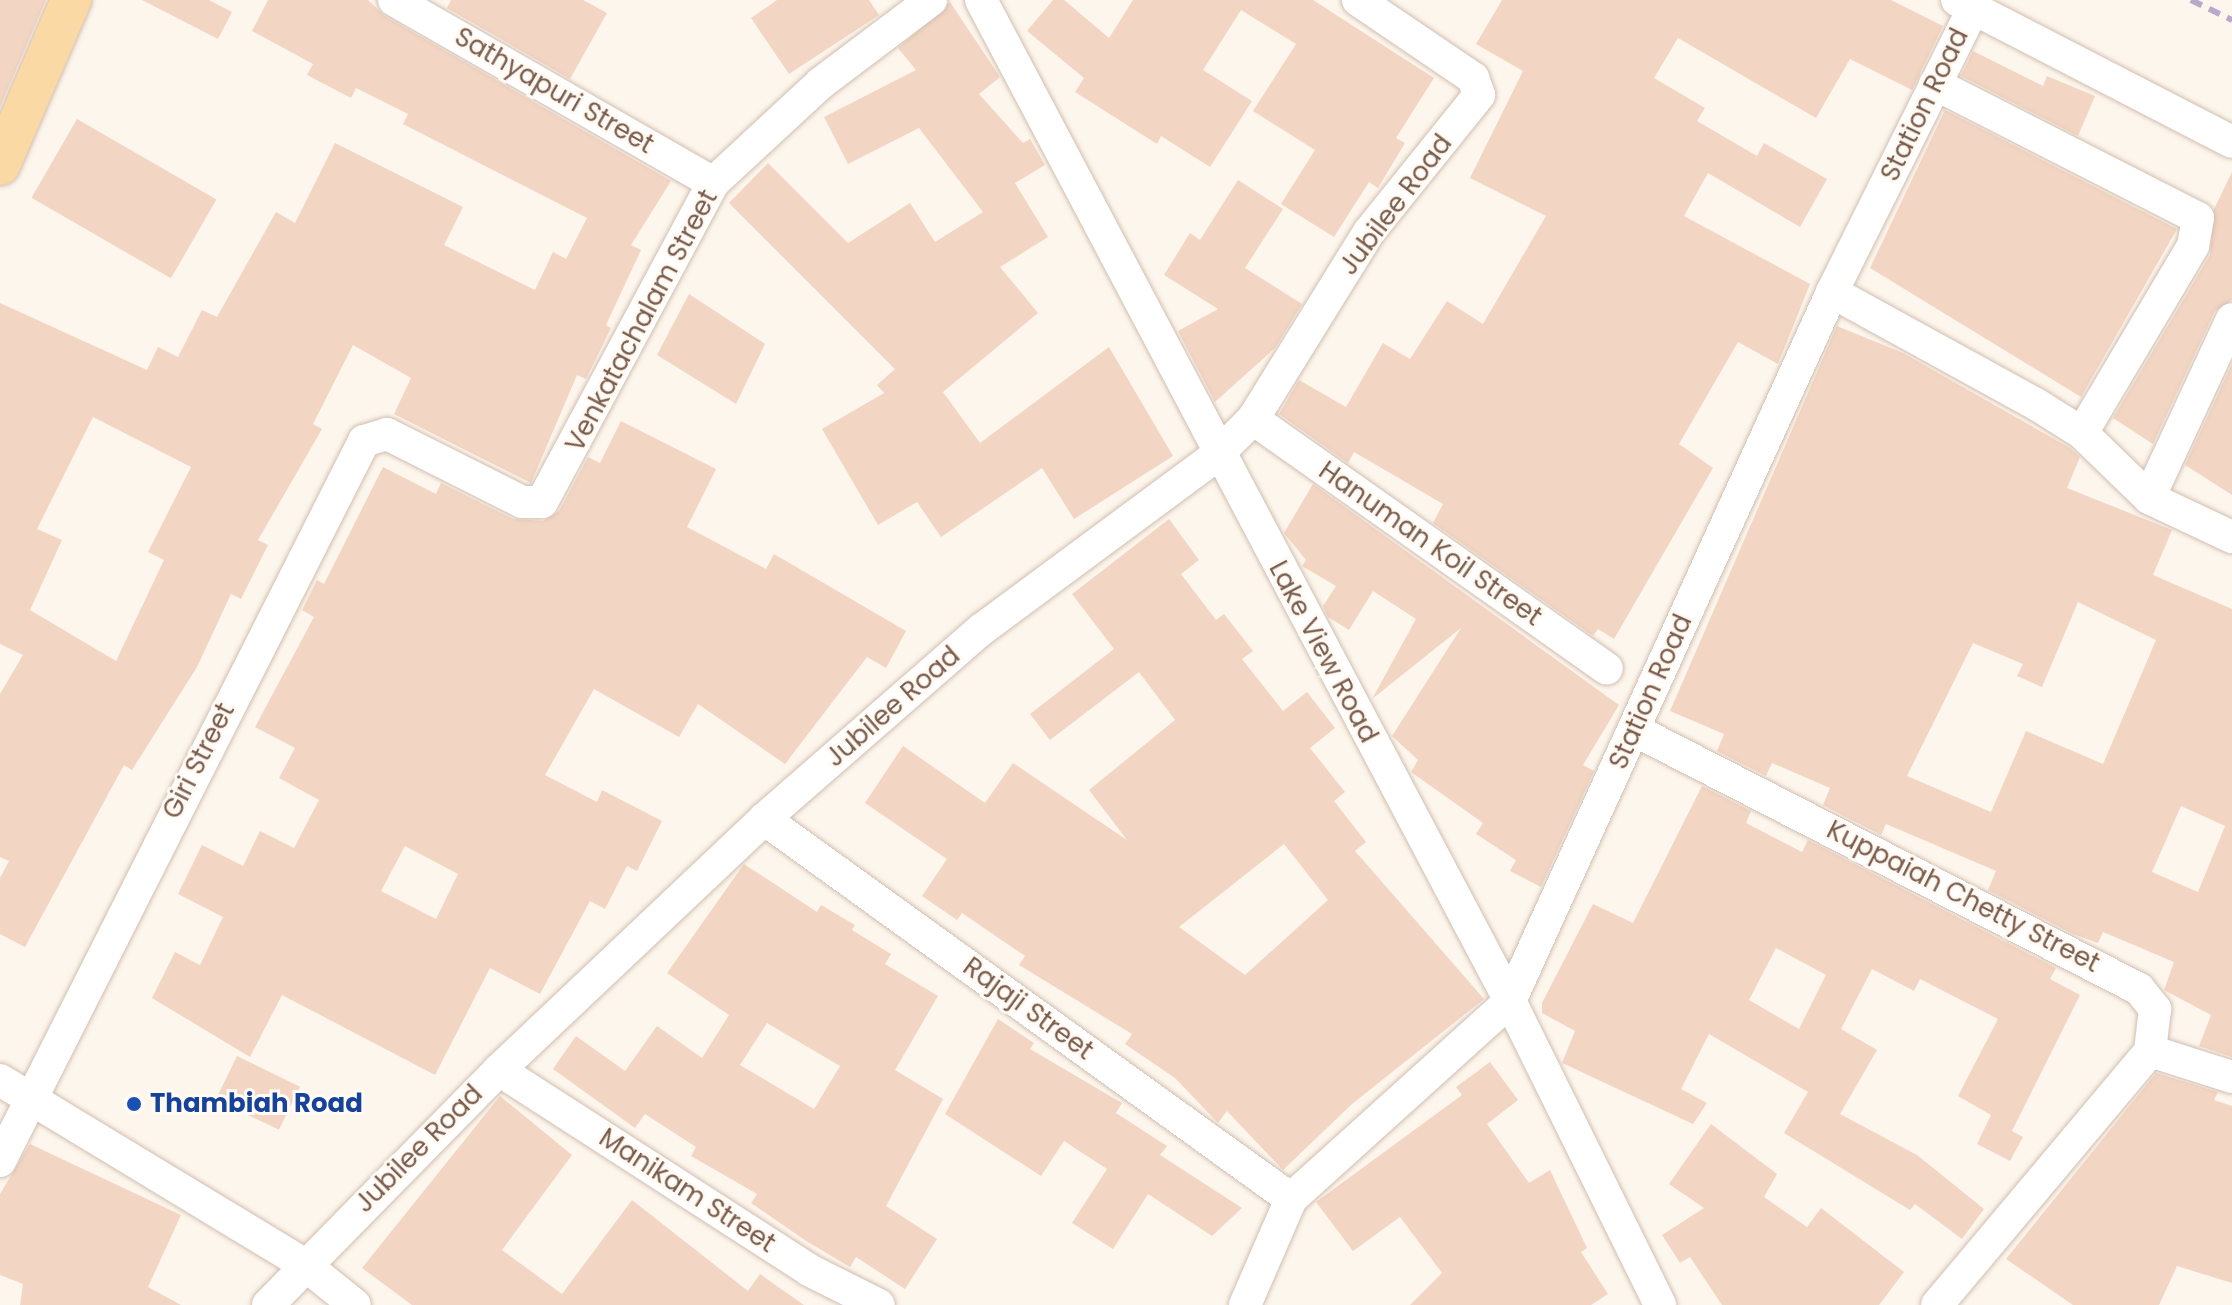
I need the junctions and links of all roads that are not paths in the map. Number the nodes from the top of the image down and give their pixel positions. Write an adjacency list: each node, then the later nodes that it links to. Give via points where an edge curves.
1 (71, 0): 10 (main road)
2 (394, 0): 7 (street, Sathyapuri Street)
3 (931, 0): 11 (street, Venkatachalam Street, via 821,83)
4 (981, 0): 17 (street, Lake View Road)
5 (1358, 0): 14 (street, Jubilee Road, via 1481,88 1369,232)
6 (1964, 7): 8 (street, Station Road); 9 (street)
7 (426, 8): 11 (street, Sathyapuri Street)
8 (1935, 84): 12 (street, Station Road); 16 (street, via 2198,218 2193,246)
9 (2232, 142)
10 (0, 165)
11 (713, 183): 15 (street, Venkatachalam Street, via 542,502 522,502)
12 (1832, 292): 16 (street); 23 (street, Station Road)
13 (2232, 319): 18 (street)
14 (1253, 419): 17 (street, Jubilee Road); 20 (street, Hanuman Koil Street)
15 (376, 433): 27 (street, Giri Street, via 364,441)
16 (2082, 433): 18 (street)
17 (1217, 455): 22 (street, Jubilee Road, via 982,629); 23 (street, Lake View Road)
18 (2149, 498): 19 (street)
19 (2232, 537)
20 (1607, 669)
21 (1648, 737): 24 (street, Kuppaiah Chetty Street, via 2139,989 2155,1009 2158,1029)
22 (764, 819): 25 (street, Jubilee Road); 29 (street, Rajaji Street)
23 (1510, 1001): 29 (street, Station Road); 35 (street, Lake View Road)
24 (2150, 1051): 26 (street); 36 (street)
25 (499, 1070): 30 (street, Jubilee Road); 33 (street, Manikam Street, via 809,1270)
26 (2232, 1077)
27 (14, 1087): 28 (street, Giri Street); 30 (street)
28 (0, 1161)
29 (1291, 1199): 34 (street, Station Road)
30 (304, 1264): 31 (street, Jubilee Road); 32 (street)
31 (268, 1305)
32 (355, 1305)
33 (879, 1305)
34 (1245, 1305)
35 (1660, 1305)
36 (1939, 1305)

